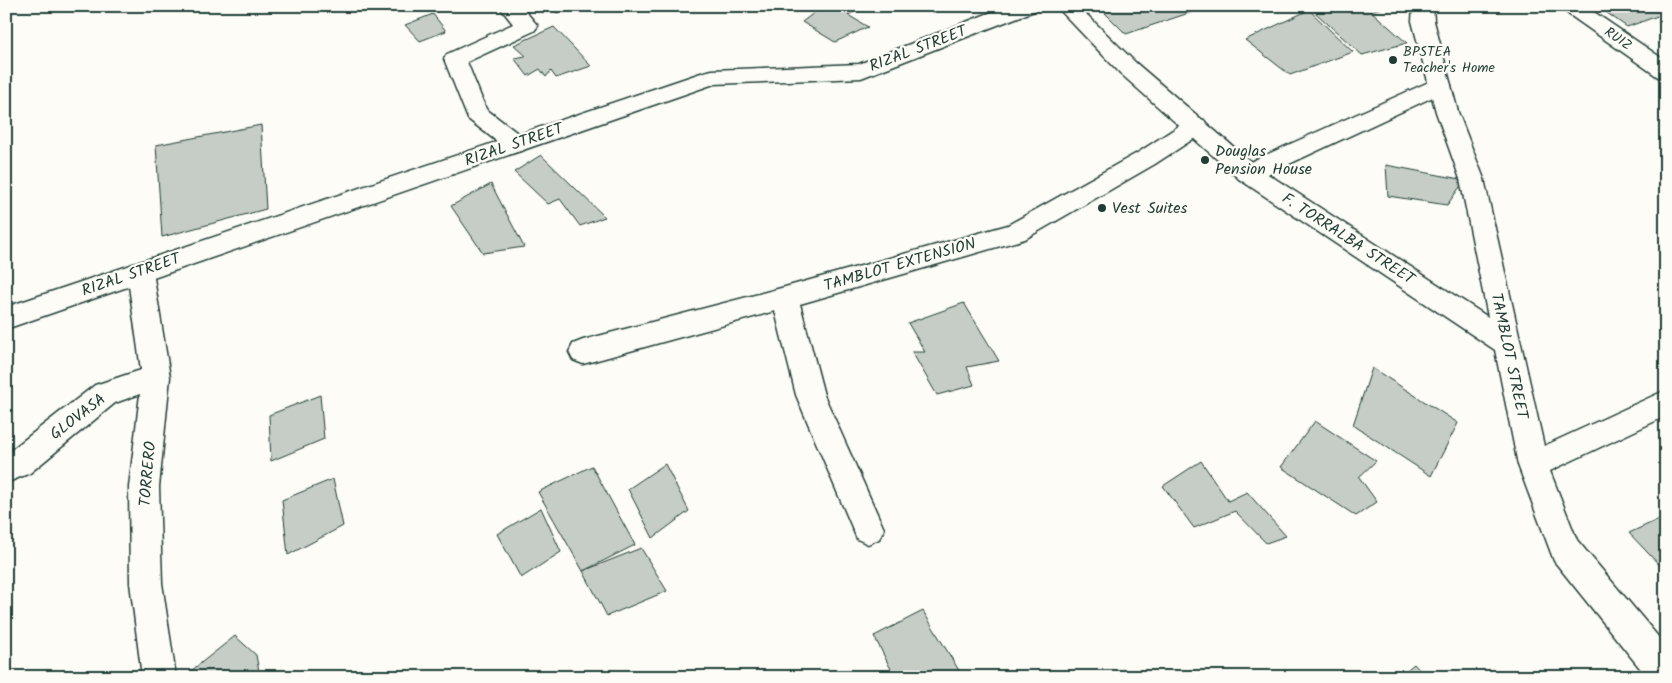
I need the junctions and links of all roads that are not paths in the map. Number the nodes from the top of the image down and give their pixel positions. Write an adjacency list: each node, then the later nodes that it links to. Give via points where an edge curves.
1 (509, 6): 9 (street, via 527,26 455,59 476,113)
2 (1027, 6): 9 (street, RIZAL STREET, via 861,71 712,77)
3 (1066, 6): 8 (street, F. TORRALBA STREET, via 1128,68)
4 (1423, 6): 7 (street, TAMBLOT STREET, via 1423,21)
5 (1571, 6): 6 (street, RUIZ)
6 (1666, 72)
7 (1440, 85): 10 (street); 14 (street, TAMBLOT STREET, via 1472,179)
8 (1196, 126): 10 (street, F. TORRALBA STREET); 12 (street, TAMBLOT EXTENSION, via 1147,158 1016,232)
9 (516, 144): 11 (street, RIZAL STREET)
10 (1248, 173): 14 (street, F. TORRALBA STREET)
11 (140, 272): 13 (street, RIZAL STREET); 16 (street, TORRERO)
12 (785, 298): 15 (street, TAMBLOT EXTENSION); 20 (street, via 810,395)
13 (6, 318)
14 (1505, 342): 18 (street, TAMBLOT STREET)
15 (583, 352)
16 (156, 377): 19 (street, GLOVASA, via 106,394 19,463); 22 (street, TORRERO, via 144,487 146,583)
17 (1666, 402): 18 (street)
18 (1532, 465): 21 (street, TAMBLOT STREET, via 1565,550)
19 (6, 469)
20 (868, 529)
21 (1666, 672)
22 (159, 677)

